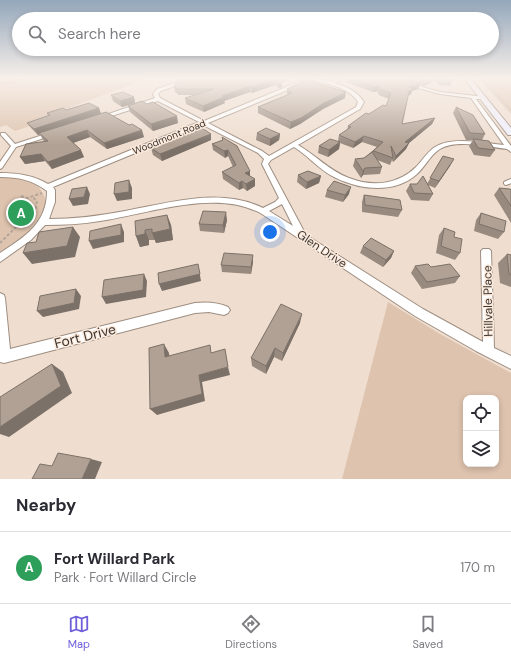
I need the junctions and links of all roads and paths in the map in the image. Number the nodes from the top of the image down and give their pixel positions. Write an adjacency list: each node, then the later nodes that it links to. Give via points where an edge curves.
1 (154, 100): 9 (street)
2 (161, 100): 10 (street)
3 (257, 100): 10 (street, Woodmont Road)
4 (360, 100): 14 (street, via 355,111)
5 (475, 100): 16 (street)
6 (485, 100): 12 (main road)
7 (502, 100): 8 (path)
8 (511, 110)
9 (93, 121)
10 (204, 122): 17 (street, via 260,152); 22 (street, Woodmont Road)
11 (57, 132): 15 (street)
12 (511, 133)
13 (3, 134): 15 (street)
14 (294, 145): 16 (street, via 337,177 356,183 377,185 406,178 442,145 468,143); 17 (street)
15 (14, 146): 18 (street)
16 (510, 148)
17 (268, 159): 25 (street, via 266,167)
18 (0, 167)
19 (0, 175): 22 (street, via 26,176 38,180)
20 (511, 181): 21 (lane)
21 (506, 182)
22 (49, 188): 24 (path); 27 (street, via 51,207)
23 (21, 196): 24 (path)
24 (31, 196): 29 (path, via 37,201 35,212)
25 (283, 198): 26 (street, via 278,204); 28 (street)
26 (262, 211): 27 (street, Glen Drive, via 235,202 210,200 107,218); 28 (street, Glen Drive)
27 (44, 222): 31 (street, via 21,244)
28 (303, 236): 34 (street, Glen Drive, via 399,301)
29 (0, 243)
30 (486, 251): 34 (street, Hillvale Place)
31 (0, 258)
32 (0, 298): 35 (street, Fort Drive)
33 (224, 310): 35 (street, Fort Drive, via 195,308)
34 (488, 352): 36 (street, Glen Drive)
35 (2, 360)
36 (511, 363)

